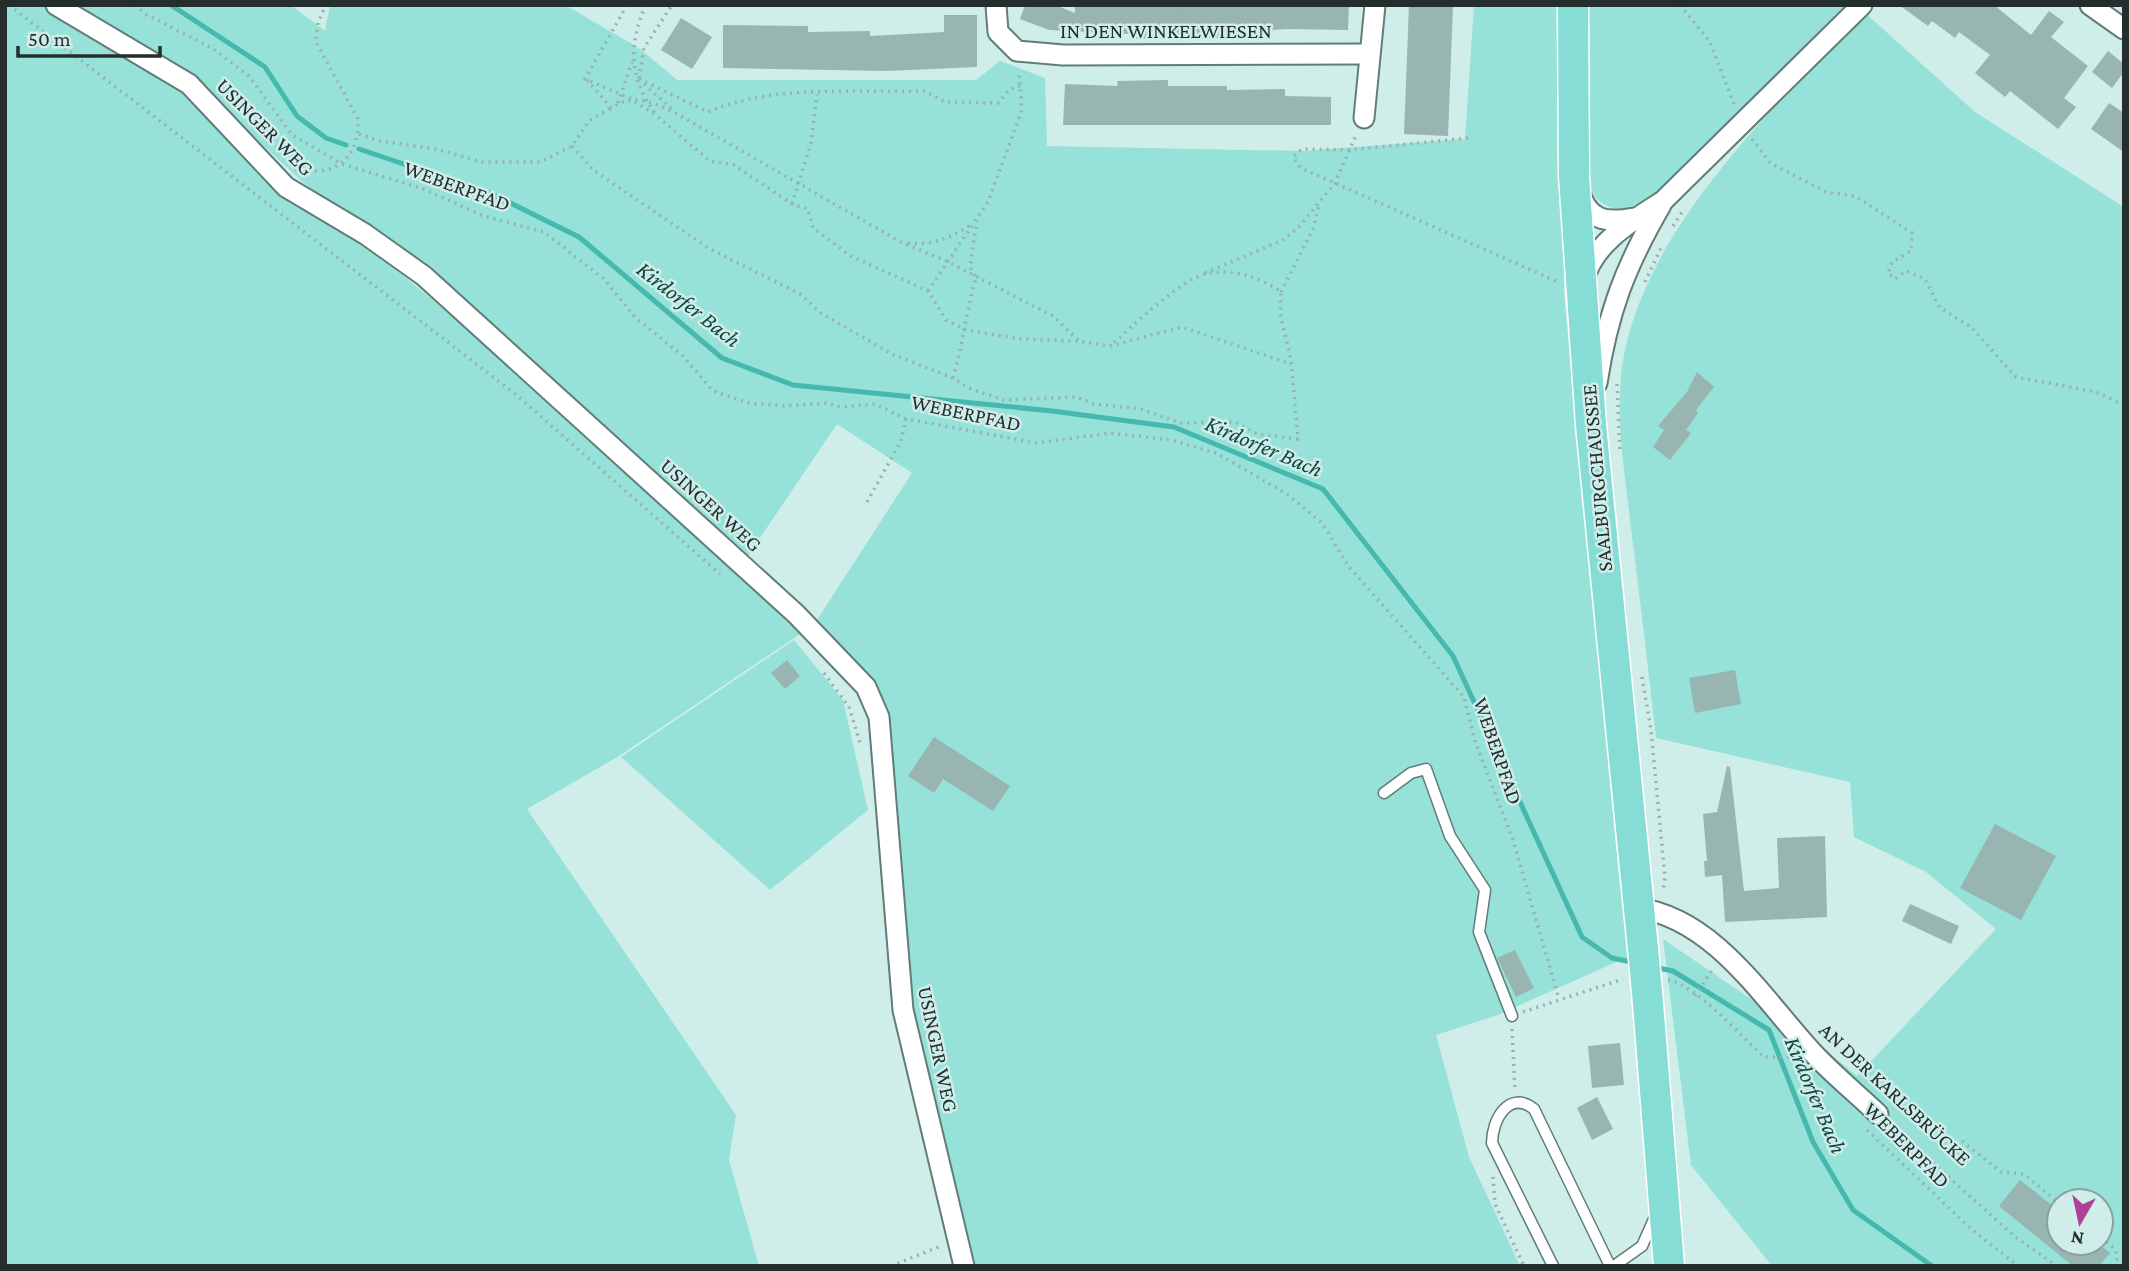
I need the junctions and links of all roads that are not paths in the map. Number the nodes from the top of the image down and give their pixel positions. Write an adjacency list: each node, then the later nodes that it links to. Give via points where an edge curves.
1 (56, 5): 20 (street, USINGER WEG, via 189,84 286,187 424,276 788,607 866,687 879,717 903,1010)
2 (996, 5): 8 (street, IN DEN WINKELWIESEN, via 998,32 1017,51 1063,55)
3 (1375, 5): 8 (street)
4 (1573, 5): 10 (main road, SAALBURGCHAUSSEE)
5 (1862, 5): 11 (street, via 1747,130)
6 (2091, 5): 7 (street)
7 (2124, 29)
8 (1368, 54): 9 (street)
9 (1364, 118)
10 (1574, 176): 12 (street, via 1585,208 1597,217 1614,222); 13 (main road, SAALBURGCHAUSSEE)
11 (1663, 201): 12 (street); 14 (street, via 1624,271 1608,320)
12 (1635, 218): 13 (street, via 1594,257)
13 (1583, 292): 14 (main road, SAALBURGCHAUSSEE)
14 (1591, 425): 16 (main road, SAALBURGCHAUSSEE)
15 (1384, 793): 17 (lane, via 1411,773 1426,769 1450,836 1485,890 1479,932)
16 (1649, 909): 18 (street, AN DER KARLSBRÜCKE, via 1679,920 1722,953); 19 (main road, SAALBURGCHAUSSEE, bridge, via 1643,949)
17 (1512, 1016)
18 (1869, 1119)
19 (1663, 1200): 22 (lane, via 1642,1246); 23 (main road)
20 (964, 1266)
21 (1553, 1266): 22 (lane, via 1492,1143 1495,1121 1515,1097 1534,1109)
22 (1612, 1266)
23 (1669, 1266)

